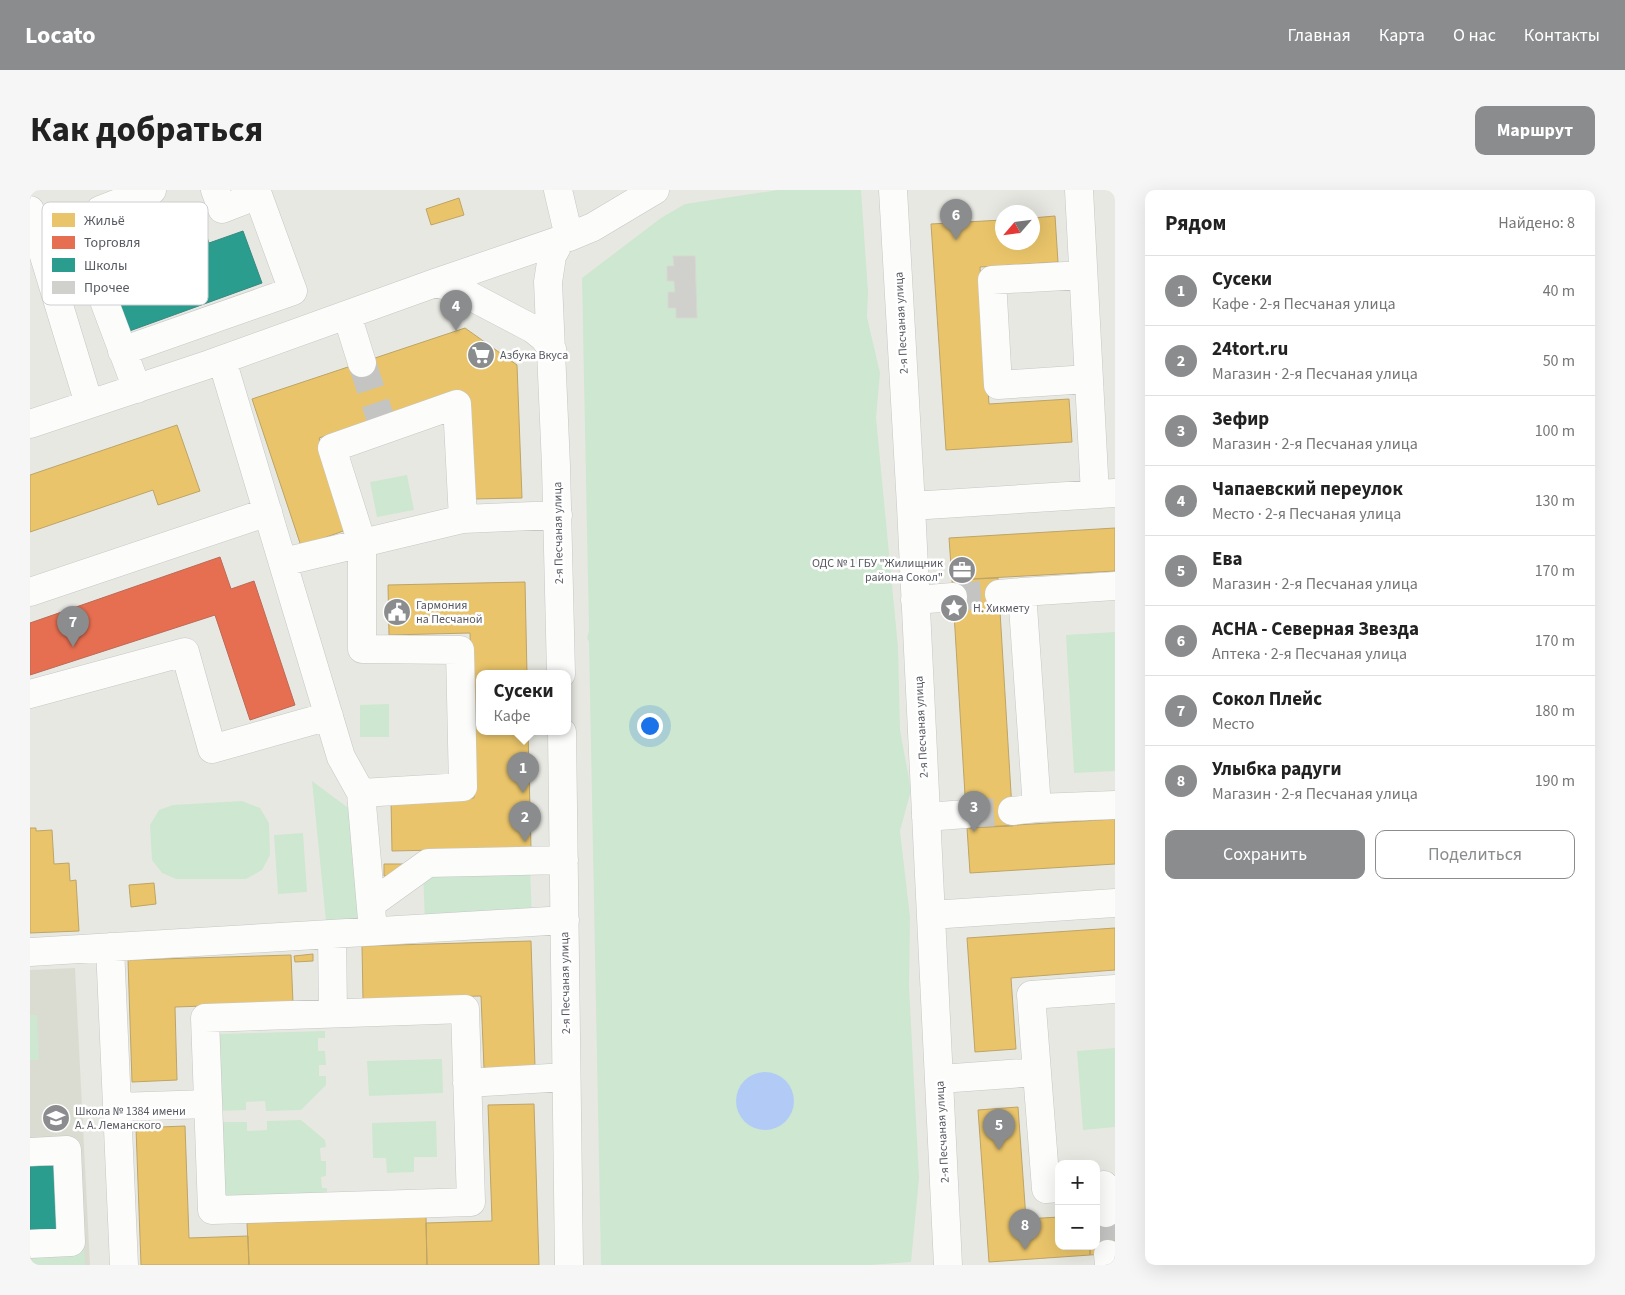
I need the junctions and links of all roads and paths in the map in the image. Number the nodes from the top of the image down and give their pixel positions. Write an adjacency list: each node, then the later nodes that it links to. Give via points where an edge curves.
1 (152, 190): 7 (street)
2 (215, 190): 18 (street, via 222,209 258,195 293,291)
3 (558, 190): 9 (street)
4 (655, 190): 9 (street, via 593,227)
5 (893, 190): 26 (street, 2-я Песчаная улица)
6 (1079, 190): 12 (street)
7 (121, 202)
8 (30, 210): 10 (street)
9 (564, 239): 13 (street); 17 (street, 2-я Песчаная улица, via 552,256 548,282)
10 (37, 261): 11 (street)
11 (42, 275)
12 (1083, 275): 21 (street); 21 (street, via 992,280 998,385)
13 (435, 283): 16 (street); 17 (street, via 455,288 533,329)
14 (53, 305): 23 (street)
15 (105, 305): 18 (street)
16 (347, 315): 19 (street); 20 (street)
17 (552, 348): 28 (street, 2-я Песчаная улица)
18 (122, 351): 22 (street)
19 (222, 360): 22 (street); 27 (street)
20 (362, 363)
21 (1088, 380): 25 (street)
22 (137, 389): 23 (street)
23 (89, 404): 24 (street)
24 (30, 424)
25 (1105, 494): 26 (street)
26 (911, 506): 35 (street, 2-я Песчаная улица)
27 (268, 512): 31 (street); 33 (street)
28 (558, 515): 29 (street); 36 (street, 2-я Песчаная улица)
29 (463, 519): 30 (street); 30 (street, via 457,404 382,423 332,448)
30 (362, 543): 31 (street); 40 (street, via 362,649 460,650 463,787)
31 (283, 562): 38 (street)
32 (1115, 586): 41 (street, via 1010,593 1024,810)
33 (30, 592)
34 (953, 597): 35 (street)
35 (915, 600): 43 (street, 2-я Песчаная улица)
36 (561, 670)
37 (30, 694): 38 (street, via 185,652 212,749)
38 (329, 716): 40 (street, via 341,757)
39 (562, 735): 44 (street, 2-я Песчаная улица)
40 (361, 793): 46 (street)
41 (1115, 805)
42 (966, 814): 43 (street)
43 (926, 817): 47 (street, 2-я Песчаная улица)
44 (564, 860): 46 (street, via 428,863); 48 (street, 2-я Песчаная улица)
45 (1115, 903): 47 (street)
46 (371, 904): 49 (street)
47 (931, 915): 57 (street, 2-я Песчаная улица)
48 (564, 920): 49 (street); 56 (street, 2-я Песчаная улица)
49 (373, 931): 50 (street)
50 (332, 934): 51 (street); 54 (street)
51 (110, 947): 52 (street); 60 (street)
52 (30, 952)
53 (1115, 989): 55 (street, via 1031,995)
54 (333, 1014): 58 (street, via 465,1009); 59 (street, via 205,1018)
55 (1037, 1072): 57 (street); 63 (street, via 1046,1190)
56 (566, 1077): 58 (street); 67 (street, 2-я Песчаная улица)
57 (940, 1080): 68 (street, 2-я Песчаная улица)
58 (467, 1083): 59 (street, via 471,1202 212,1210)
59 (208, 1104): 60 (street)
60 (118, 1107): 66 (street)
61 (30, 1152): 65 (street, via 67,1150 71,1242)
62 (1105, 1185): 64 (street)
63 (1055, 1189)
64 (1106, 1213)
65 (30, 1244)
66 (124, 1265)
67 (569, 1265)
68 (948, 1265)

